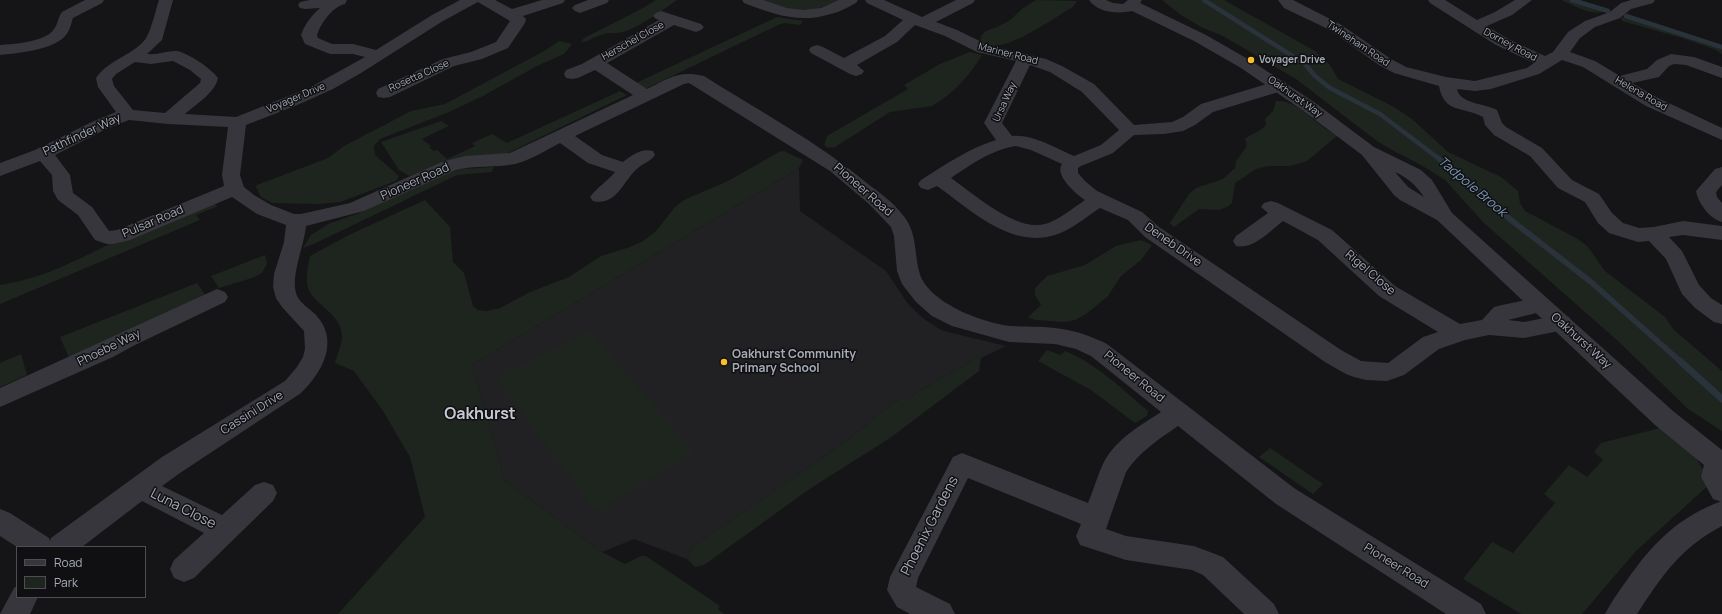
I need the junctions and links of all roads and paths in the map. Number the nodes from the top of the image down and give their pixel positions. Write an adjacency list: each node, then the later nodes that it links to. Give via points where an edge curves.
1 (97, 0): 22 (street, via 67,15 61,31 51,38 30,45)
2 (166, 0): 24 (street, via 156,38)
3 (342, 0): 17 (street); 27 (street, via 317,19 309,35 313,42 330,49 336,55)
4 (472, 0): 27 (street, Voyager Drive, via 445,13)
5 (484, 0): 18 (street)
6 (558, 0): 18 (street)
7 (749, 0): 8 (street, via 804,15 824,12)
8 (851, 0)
9 (872, 0): 19 (street, Mariner Road)
10 (968, 0): 19 (street)
11 (1096, 0): 16 (street, Oakhurst Way, via 1103,5 1116,8)
12 (1285, 0): 31 (street, Twineham Road, via 1289,5 1343,32 1392,66 1408,73)
13 (1435, 0): 20 (street, Dorney Road)
14 (1525, 0): 20 (street, Dorney Road, via 1512,10)
15 (1648, 0): 26 (street, Twineham Road, via 1626,6 1615,15 1590,24 1574,35)
16 (1134, 2): 33 (street, Oakhurst Way, via 1215,46)
17 (305, 5)
18 (512, 14): 34 (street, Rosetta Close, via 518,21 504,44 476,56 450,62)
19 (918, 20): 23 (street, via 850,68); 25 (street, Mariner Road, via 952,33 983,50)
20 (1474, 25): 26 (street, Dorney Road, via 1505,44)
21 (696, 27): 28 (street, Herschel Close, via 666,18)
22 (0, 50)
23 (817, 50)
24 (131, 58): 36 (street, via 110,71 104,78 106,87); 37 (street, via 176,56 210,78 206,87)
25 (1025, 59): 39 (street, Mariner Road, via 1056,69 1088,88); 42 (street, Ursa Way, via 994,123)
26 (1553, 59): 31 (street, Twineham Road, via 1529,72 1481,86); 32 (street, Helena Road, via 1589,64)
27 (370, 60): 38 (street, Voyager Drive, via 316,91)
28 (596, 63): 30 (street, Herschel Close); 35 (street, Herschel Close)
29 (1722, 73): 32 (street, via 1688,60 1671,59 1654,73)
30 (572, 74)
31 (1447, 82): 55 (street, via 1452,100 1490,113 1495,127 1536,152 1565,184 1592,198 1605,218 1613,225 1632,234)
32 (1618, 82): 40 (street, Helena Road, via 1652,102)
33 (1279, 86): 39 (street, via 1207,108 1177,127); 58 (street, Oakhurst Way, via 1368,151 1401,191 1444,216)
34 (384, 93)
35 (646, 96): 41 (street, Pioneer Road); 64 (street, Pioneer Road, via 679,80 698,80 837,167 895,218 904,236 910,278 918,290 935,306 949,315 997,331 1015,335 1055,336 1093,346 1108,355)
36 (127, 114): 37 (street, Pathfinder Way); 43 (street, Pathfinder Way)
37 (168, 119): 38 (street, Pathfinder Way)
38 (238, 122): 49 (street, via 232,166 232,183)
39 (1129, 130): 45 (street, via 1107,149)
40 (1722, 135)
41 (562, 136): 46 (street, via 594,159); 53 (street, Pioneer Road, via 515,158 455,164 351,209)
42 (1007, 142): 45 (street, via 1026,143); 51 (street, via 966,161 933,181 1002,223 1030,232 1051,229)
43 (43, 153): 47 (street, Pathfinder Way); 49 (street, Pulsar Road, via 61,175 62,190 66,198 87,213 96,230 108,238 123,235)
44 (646, 156): 46 (street)
45 (1074, 162): 51 (street, Deneb Drive, via 1069,169 1070,175 1083,189)
46 (626, 169): 50 (street, via 617,183)
47 (0, 170)
48 (1722, 173): 52 (street, via 1706,191 1707,198)
49 (235, 189): 53 (street, via 264,209)
50 (600, 197)
51 (1099, 200): 62 (street, Deneb Drive, via 1135,216 1152,232 1226,284 1354,368 1387,372 1431,343)
52 (1722, 216)
53 (297, 221): 66 (street, Cassini Drive, via 285,277 285,292 292,306 314,330 316,348 310,368 293,387 203,444)
54 (1722, 233): 55 (street, via 1683,228)
55 (1654, 234): 59 (street, via 1675,256 1690,289 1703,303)
56 (1243, 241): 62 (street, Rigel Close, via 1277,210 1325,235 1387,291)
57 (217, 297): 63 (street, Phoebe Way)
58 (1541, 305): 60 (street, Oakhurst Way); 61 (street, via 1502,313)
59 (1722, 316)
60 (1561, 323): 61 (street, Deneb Drive, via 1524,330); 65 (street, Oakhurst Way, via 1664,418)
61 (1489, 327): 62 (street, Deneb Drive)
62 (1457, 333)
63 (0, 398)
64 (1179, 414): 70 (street, via 1139,440 1119,459); 80 (street, Pioneer Road, via 1285,496)
65 (1721, 463): 67 (street, Oakhurst Way, via 1715,469 1714,477)
66 (140, 488): 72 (street, Luna Close); 74 (street, Cassini Drive)
67 (1722, 491)
68 (264, 493): 72 (street, Luna Close)
69 (1722, 513): 81 (street, via 1703,522 1674,543)
70 (1097, 518): 78 (street, Phoenix Gardens, via 962,464 902,583 901,590 907,598); 79 (street, via 1090,536 1126,548 1202,561 1213,566)
71 (0, 521): 73 (street)
72 (225, 530): 75 (street, Luna Close)
73 (38, 546)
74 (62, 546)
75 (184, 569)
76 (23, 598): 77 (street)
77 (15, 614)
78 (940, 614)
79 (1264, 614)
80 (1470, 614)
81 (1620, 614)

